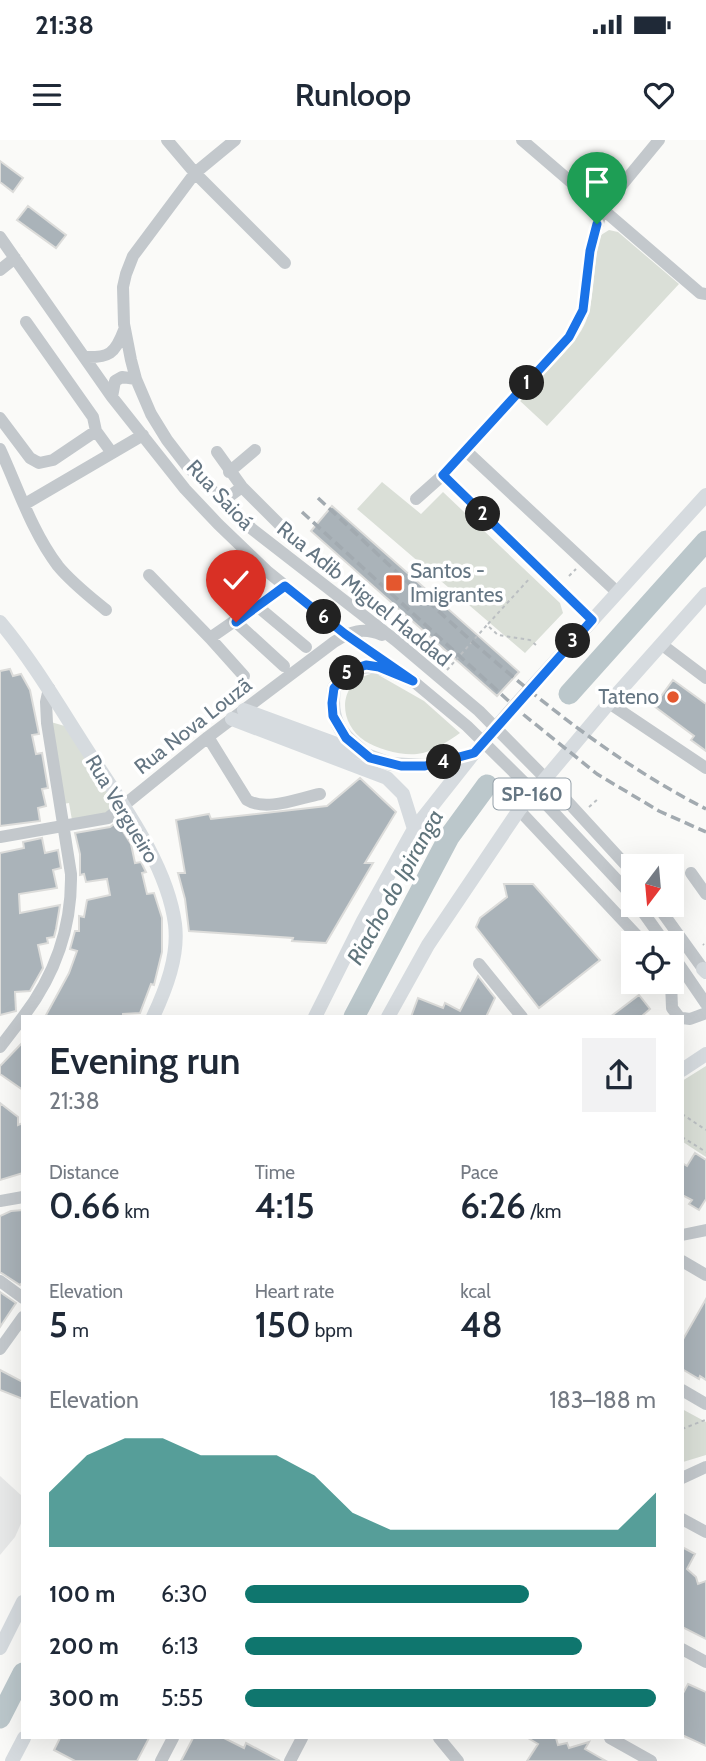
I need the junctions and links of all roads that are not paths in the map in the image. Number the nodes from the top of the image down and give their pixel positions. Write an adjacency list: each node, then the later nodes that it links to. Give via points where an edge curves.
1 (167, 140): 5 (street)
2 (235, 140): 5 (street, Rua Adib Miguel Haddad)
3 (522, 140): 6 (street)
4 (659, 140): 6 (street)
5 (195, 173): 9 (street); 13 (street, Rua Adib Miguel Haddad, via 129,264 123,287)
6 (602, 209): 11 (street); 22 (street, via 591,244 583,310 569,337)
7 (0, 237): 8 (street, Rua Saioá)
8 (15, 258): 10 (street); 14 (street, Rua Saioá)
9 (285, 263)
10 (0, 270)
11 (706, 295)
12 (26, 322): 18 (street, via 93,417)
13 (125, 328): 14 (street, via 106,357); 15 (street, Rua Adib Miguel Haddad)
14 (84, 357): 16 (street, Rua Saioá)
15 (136, 379): 16 (street, via 115,381); 30 (street, Rua Adib Miguel Haddad, via 167,440)
16 (112, 397): 19 (street, Rua Saioá)
17 (0, 418): 18 (street, via 30,458 39,463 53,460)
18 (96, 431): 24 (street)
19 (143, 435): 24 (street); 34 (street, Rua Saioá, via 184,489)
20 (0, 449): 31 (street)
21 (255, 450): 25 (street)
22 (465, 450): 26 (street); 35 (street)
23 (217, 452): 25 (street)
24 (112, 453): 31 (street)
25 (229, 472): 27 (street)
26 (443, 475): 29 (street); 39 (street)
27 (242, 487): 30 (street); 32 (street)
28 (706, 495): 35 (main road, SP-160)
29 (416, 499)
30 (223, 501): 44 (street, Rua Adib Miguel Haddad)
31 (25, 504): 38 (street, via 59,566)
32 (298, 543)
33 (149, 575): 43 (street)
34 (285, 586): 37 (street); 42 (street, Rua Saioá)
35 (617, 592): 39 (main road, SP-160)
36 (706, 594): 45 (main road, SP-160)
37 (257, 606): 41 (street); 46 (street)
38 (106, 610)
39 (592, 620): 55 (main road, SP-160)
40 (0, 622): 51 (main road, Rua Vergueiro)
41 (236, 622): 43 (street); 47 (street)
42 (345, 634): 44 (street, via 364,630); 50 (street, Rua Saioá); 53 (street, Rua Nova Louzã)
43 (210, 638): 48 (street)
44 (395, 640): 64 (street, Rua Adib Miguel Haddad, via 479,711)
45 (661, 643): 49 (street); 52 (main road, SP-160)
46 (306, 647)
47 (284, 666)
48 (244, 676)
49 (706, 678)
50 (413, 681): 56 (main road, via 366,665 351,670 334,688 333,716 346,738); 66 (street, Rua Saioá, via 467,726)
51 (49, 688): 59 (main road, Rua Vergueiro); 61 (street, via 47,723)
52 (608, 704): 57 (street); 60 (main road, SP-160)
53 (238, 715): 54 (street, Rua Nova Louzã); 56 (main road); 62 (main road, via 387,778 403,794)
54 (208, 737): 58 (street, via 252,803 265,805); 59 (street, Rua Nova Louzã)
55 (474, 753): 56 (main road, via 413,766); 62 (main road, SP-160)
56 (370, 758)
57 (706, 768)
58 (320, 794)
59 (125, 806): 61 (street, Rua Nova Louzã, via 108,818); 79 (main road, Rua Vergueiro, via 172,904 175,949)
60 (519, 810): 69 (street); 81 (main road, SP-160, via 428,945)
61 (64, 826): 63 (street, Rua Nova Louzã); 78 (street, via 71,874 68,917 52,970)
62 (414, 829): 80 (main road, SP-160)
63 (0, 837)
64 (621, 860)
65 (691, 873): 67 (street)
66 (621, 884)
67 (706, 894)
68 (666, 917): 71 (street)
69 (633, 931)
70 (704, 946): 71 (street)
71 (694, 956): 73 (street)
72 (480, 964): 82 (street)
73 (705, 971)
74 (684, 972): 76 (street)
75 (671, 994): 83 (street, via 672,1008)
76 (706, 1004)
77 (706, 1013): 84 (street)
78 (24, 1015)
79 (154, 1015)
80 (316, 1015)
81 (389, 1015)
82 (520, 1015)
83 (679, 1015)
84 (684, 1017)
85 (21, 1020): 86 (street)
86 (0, 1046)
87 (706, 1054): 88 (main road)
88 (684, 1069)
89 (21, 1196): 90 (street)
90 (0, 1201)
91 (706, 1230): 92 (street)
92 (684, 1235)
93 (684, 1262): 94 (street)
94 (706, 1275)
95 (0, 1281): 96 (street)
96 (21, 1297)
97 (21, 1321): 98 (street)
98 (0, 1349)
99 (684, 1391): 100 (street)
100 (706, 1404)
101 (706, 1467): 102 (street)
102 (684, 1477)
103 (684, 1519): 104 (street)
104 (706, 1532)
105 (21, 1606): 106 (main road)
106 (0, 1648)
107 (684, 1649): 108 (street)
108 (706, 1662)
109 (23, 1739): 114 (main road)
110 (173, 1739): 115 (street)
111 (301, 1739): 116 (street)
112 (440, 1739): 117 (street)
113 (612, 1739): 118 (street)
114 (12, 1761)
115 (162, 1761)
116 (290, 1761)
117 (458, 1761)
118 (651, 1761)

